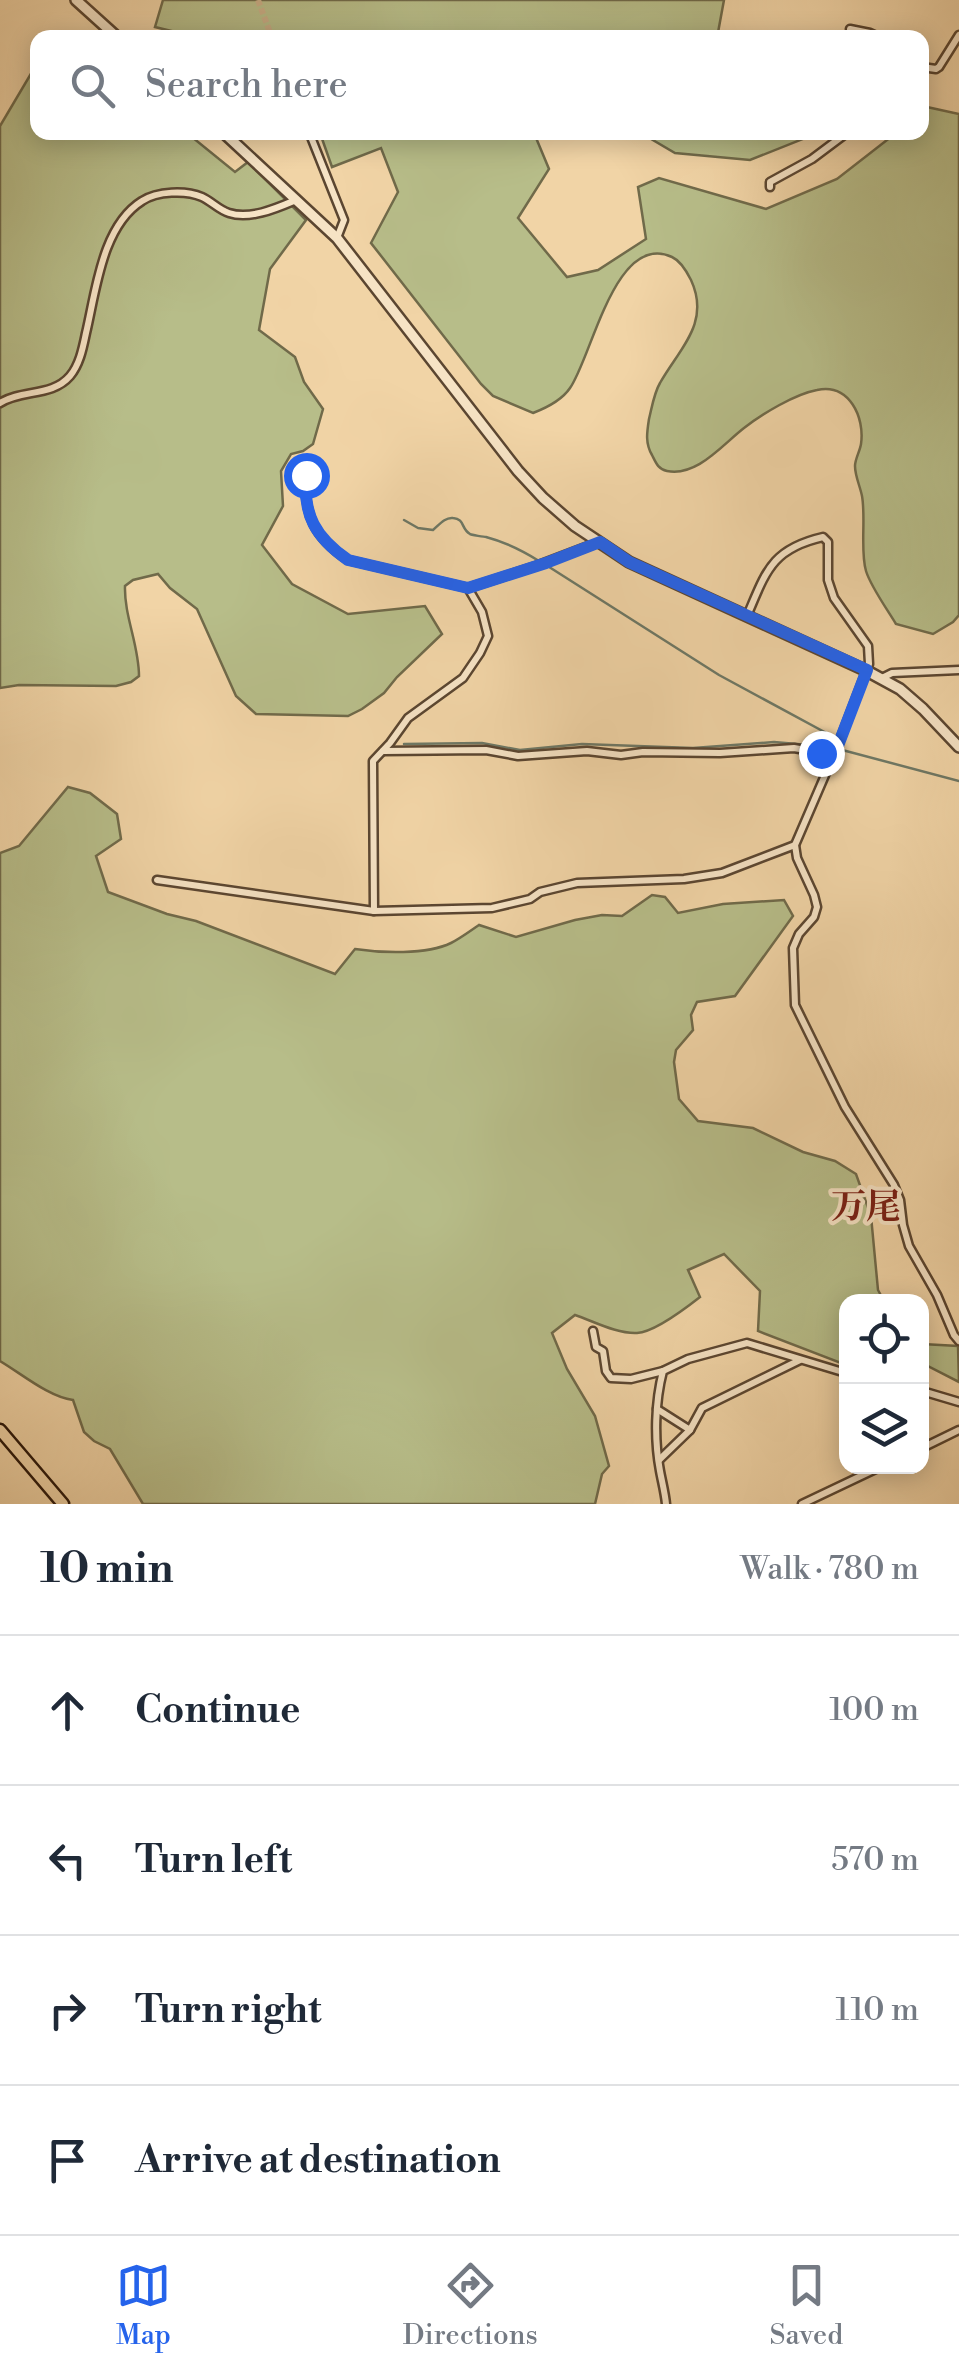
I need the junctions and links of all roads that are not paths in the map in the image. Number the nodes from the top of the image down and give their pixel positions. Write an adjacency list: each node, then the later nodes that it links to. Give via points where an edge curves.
1 (76, 0): 3 (street)
2 (850, 29): 4 (street)
3 (109, 30)
4 (857, 30)
5 (959, 35): 6 (street, via 940,67)
6 (929, 68)
7 (232, 140): 11 (street)
8 (312, 140): 12 (street, via 344,220)
9 (837, 140): 10 (street)
10 (770, 187)
11 (297, 200): 12 (street); 13 (street, via 241,214 199,195 159,194 142,201 110,241 69,378)
12 (337, 238): 15 (street, via 518,471)
13 (0, 404)
14 (306, 475): 16 (street, via 305,506 332,549 348,560)
15 (600, 542): 16 (street); 17 (street)
16 (468, 588): 22 (street, via 486,622 480,653)
17 (747, 616): 18 (street); 18 (street, via 769,566 823,537 828,580 868,646)
18 (867, 670): 20 (street); 23 (street)
19 (959, 670): 20 (street)
20 (881, 678): 21 (street)
21 (959, 748)
22 (383, 750): 23 (street, via 518,756); 26 (street, via 373,761)
23 (836, 751): 24 (street)
24 (796, 845): 26 (street, via 722,874 577,883 492,908); 28 (street, via 816,907 793,948 796,1005 846,1108 894,1185 909,1246)
25 (156, 880): 26 (street)
26 (374, 911)
27 (594, 1330): 30 (street, via 611,1378)
28 (959, 1341)
29 (800, 1359): 30 (street, via 739,1344); 31 (street); 36 (street, via 702,1408)
30 (663, 1371): 34 (street)
31 (839, 1372)
32 (929, 1393): 33 (street)
33 (959, 1402)
34 (657, 1409): 36 (street); 39 (street)
35 (0, 1430): 41 (main road)
36 (690, 1430): 39 (street)
37 (959, 1430): 38 (street)
38 (929, 1445)
39 (659, 1460): 42 (street)
40 (865, 1474): 43 (street)
41 (64, 1504)
42 (666, 1504)
43 (802, 1504)

